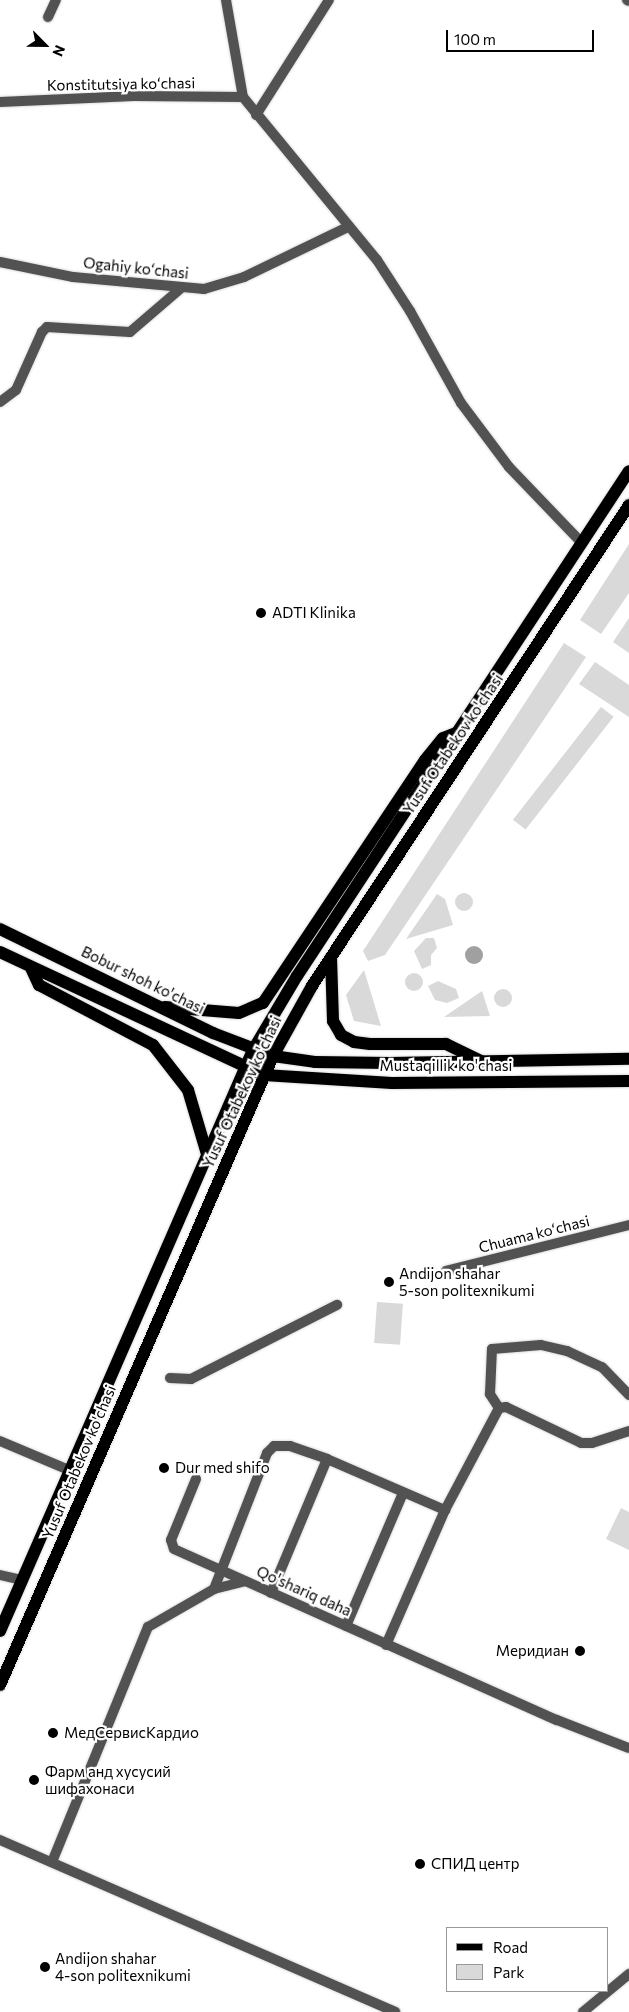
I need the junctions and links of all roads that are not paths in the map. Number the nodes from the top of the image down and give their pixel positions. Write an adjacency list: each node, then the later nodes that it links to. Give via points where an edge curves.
1 (56, 0): 4 (street)
2 (226, 0): 5 (street)
3 (329, 0): 7 (street)
4 (48, 17)
5 (243, 97): 6 (street, Konstitutsiya koʻchasi, via 134,96); 7 (street)
6 (0, 102)
7 (256, 115): 8 (street)
8 (348, 227): 10 (street, Ogahiy koʻchasi, via 244,278 204,289); 14 (street, via 377,260 461,403 509,467)
9 (0, 262): 10 (street, Ogahiy koʻchasi, via 73,277 131,280)
10 (180, 289): 11 (street, via 130,332 47,327 16,390)
11 (0, 402)
12 (629, 471): 14 (main road, Yusuf Otabekov ko'chasi)
13 (629, 505): 18 (main road, Yusuf Otabekov ko'chasi)
14 (582, 543): 15 (main road, Yusuf Otabekov ko'chasi)
15 (459, 732): 20 (main road, via 443,738 425,760 263,1003 239,1013); 21 (main road, Yusuf Otabekov ko'chasi, via 297,976)
16 (0, 929): 20 (main road, Bobur shoh ko'chasi)
17 (0, 952): 19 (main road)
18 (331, 957): 22 (main road, Yusuf Otabekov ko'chasi); 24 (main road, via 333,1021 341,1035 354,1042 370,1044 446,1044)
19 (32, 968): 25 (main road); 28 (main road, via 39,985 139,1036 172,1066 188,1090)
20 (160, 1006): 21 (main road, Bobur shoh ko'chasi)
21 (253, 1050): 22 (main road, Bobur shoh ko'chasi); 25 (main road, Yusuf Otabekov ko'chasi)
22 (273, 1056): 24 (main road, Mustaqillik ko'chasi, via 315,1062); 26 (main road, Yusuf Otabekov ko'chasi)
23 (629, 1059): 24 (main road, Mustaqillik ko'chasi)
24 (481, 1061)
25 (244, 1068): 26 (main road); 28 (main road, Yusuf Otabekov ko'chasi)
26 (264, 1075): 27 (main road, Mustaqillik ko'chasi, via 392,1084); 51 (main road, Yusuf Otabekov ko'chasi)
27 (629, 1081)
28 (207, 1154): 38 (main road, Yusuf Otabekov ko'chasi)
29 (629, 1226): 30 (street, Chuama koʻchasi)
30 (446, 1271)
31 (337, 1305): 32 (street, via 191,1379)
32 (170, 1378)
33 (629, 1395): 34 (street, via 602,1367 566,1351 541,1345 492,1349 490,1394)
34 (499, 1408): 35 (street, via 506,1407 581,1443 592,1443); 41 (street)
35 (629, 1431)
36 (0, 1441): 38 (street)
37 (327, 1459): 40 (street); 42 (street, via 290,1446 274,1446 267,1453); 47 (street)
38 (70, 1470): 44 (main road, Yusuf Otabekov ko'chasi)
39 (196, 1479): 42 (street, via 170,1545)
40 (403, 1493): 41 (street); 48 (street)
41 (445, 1510): 50 (street)
42 (220, 1568): 45 (street); 46 (street)
43 (0, 1575): 44 (street)
44 (22, 1580): 49 (main road, Yusuf Otabekov ko'chasi)
45 (245, 1581): 46 (street, Qo'shariq daha); 47 (street, Qo'shariq daha)
46 (214, 1589): 54 (street, Qo'shariq daha, via 148,1627)
47 (271, 1592): 48 (street, Qo'shariq daha)
48 (346, 1626): 50 (street, Qo'shariq daha)
49 (0, 1631)
50 (386, 1645): 52 (street, Qo'shariq daha)
51 (0, 1686)
52 (629, 1748)
53 (0, 1840): 54 (street)
54 (52, 1862): 58 (street)
55 (629, 1974): 56 (street)
56 (609, 1991)
57 (607, 1992): 59 (street)
58 (395, 2012)
59 (583, 2012)

